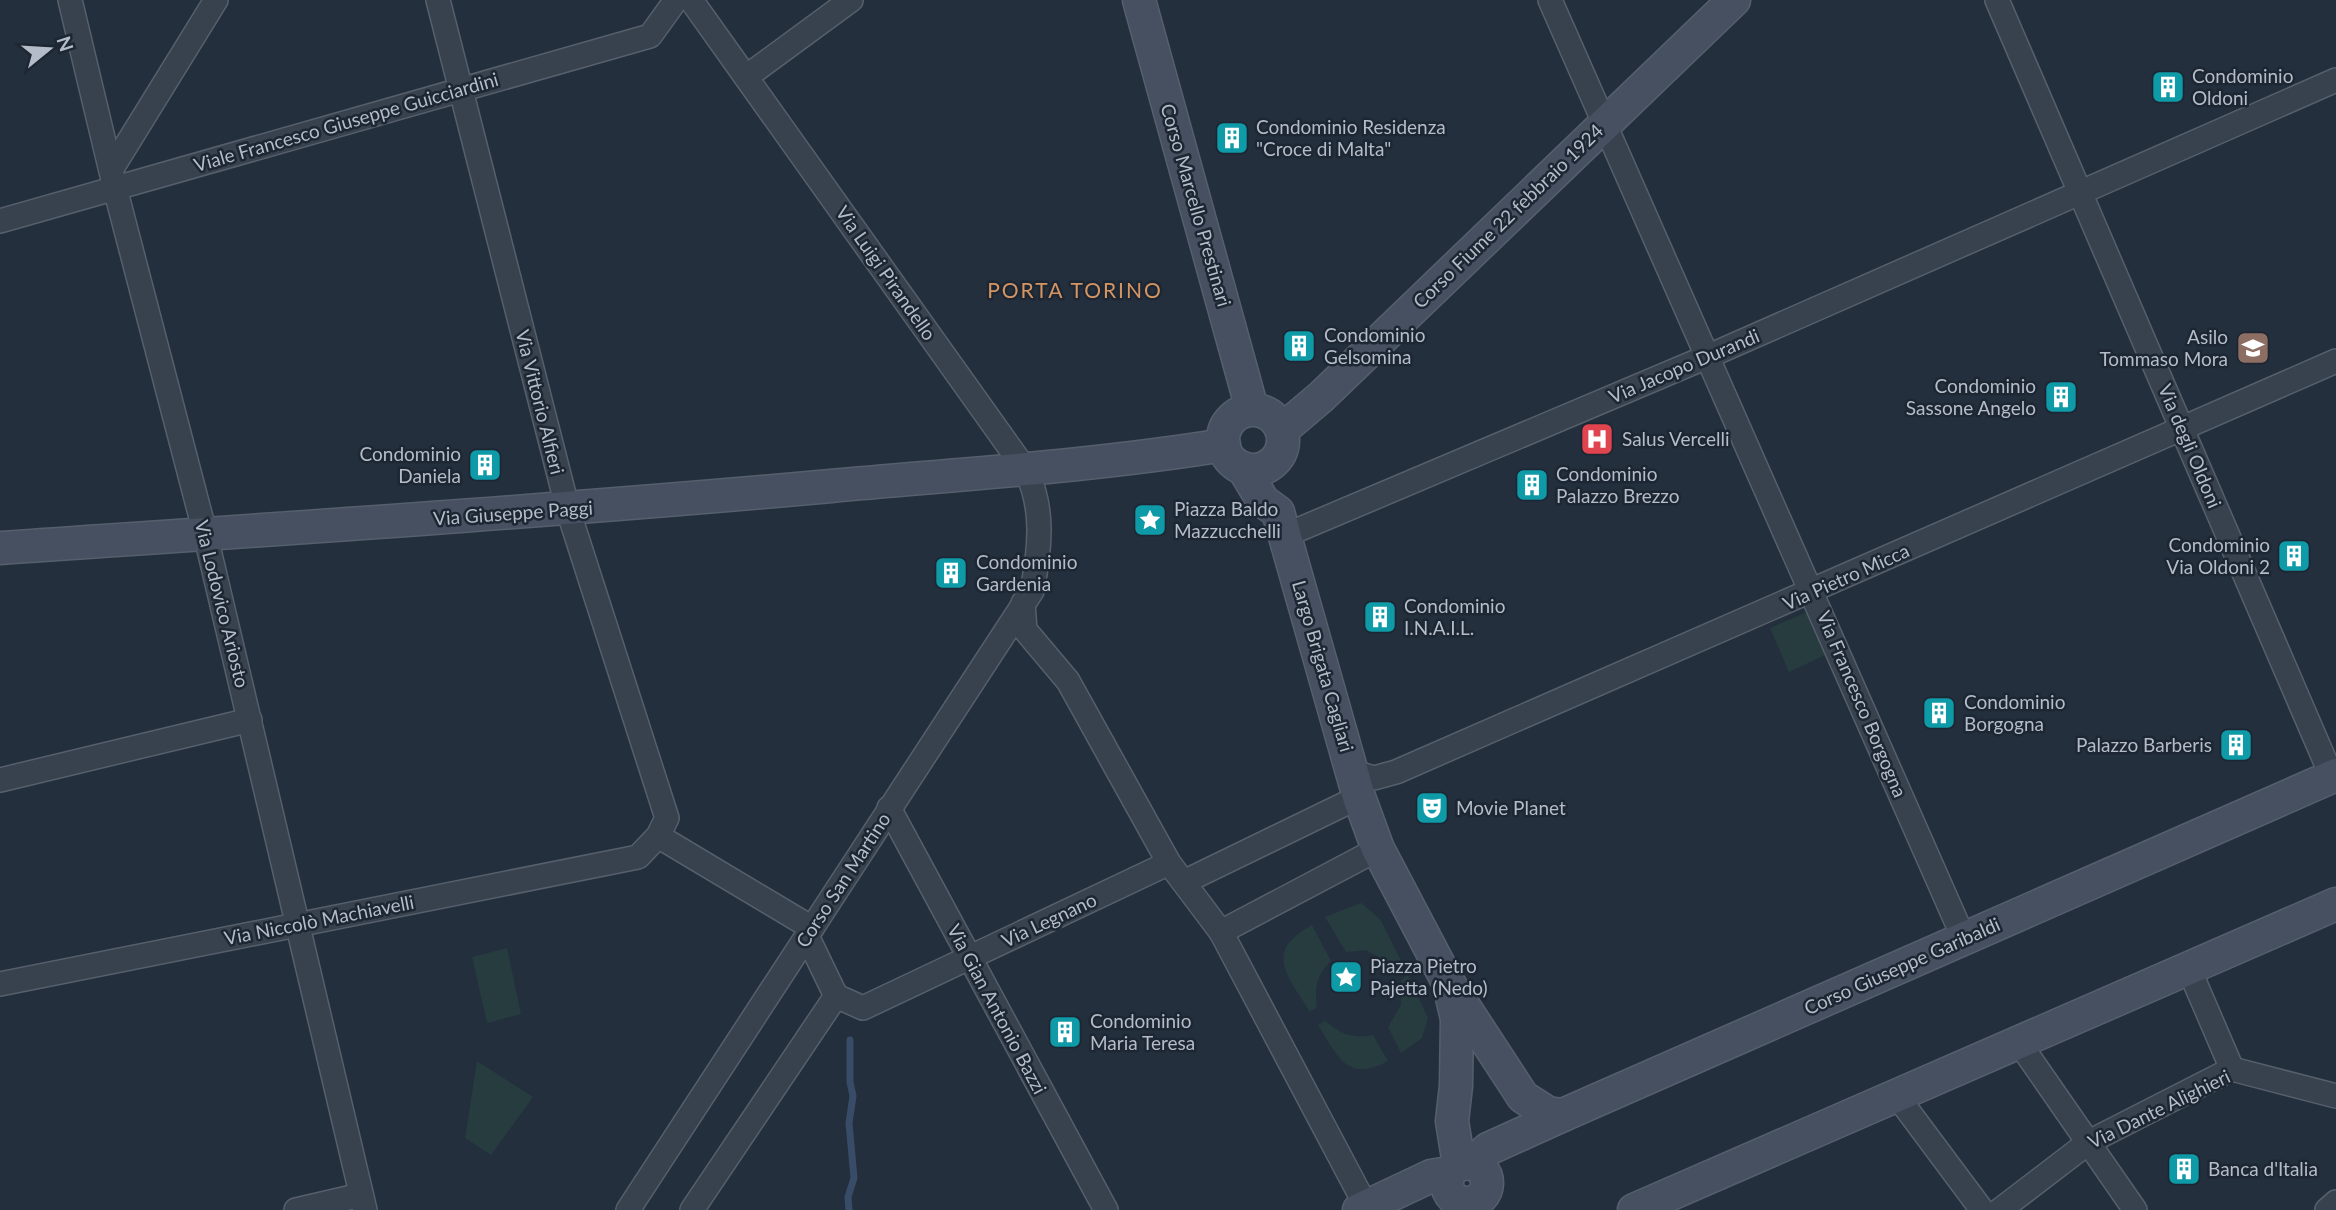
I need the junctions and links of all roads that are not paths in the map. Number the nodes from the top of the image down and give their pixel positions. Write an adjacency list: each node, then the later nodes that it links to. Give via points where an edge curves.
1 (70, 0): 15 (street, Via Lodovico Ariosto)
2 (216, 0): 15 (street)
3 (438, 0): 13 (street, Via Vittorio Alfieri)
4 (676, 0): 13 (street, Viale Francesco Giuseppe Guicciardini, via 650,36)
5 (691, 0): 11 (street, Via Luigi Pirandello)
6 (851, 0): 11 (street)
7 (1139, 0): 20 (main road, Corso Marcello Prestinari)
8 (1550, 0): 14 (street, Via Francesco Borgogna)
9 (1734, 0): 14 (main road, Corso Fiume 22 febbraio 1924)
10 (1997, 0): 16 (street, Via degli Oldoni)
11 (746, 78): 24 (street, Via Luigi Pirandello)
12 (2336, 80): 16 (street, Via Jacopo Durandi)
13 (461, 89): 15 (street, Viale Francesco Giuseppe Guicciardini); 25 (street, Via Vittorio Alfieri)
14 (1605, 124): 18 (street, Via Francesco Borgogna); 22 (main road, Corso Fiume 22 febbraio 1924, via 1321,397)
15 (113, 179): 17 (street, Viale Francesco Giuseppe Guicciardini); 27 (street, Via Lodovico Ariosto)
16 (2081, 191): 18 (street, Via Jacopo Durandi); 21 (street, Via degli Oldoni)
17 (0, 221)
18 (1709, 356): 26 (street, Via Jacopo Durandi); 29 (street, Via Francesco Borgogna)
19 (2336, 361): 21 (street, Via Pietro Micca)
20 (1252, 410): 22 (main road, via 1268,414); 23 (main road, via 1237,414 1225,429)
21 (2182, 428): 29 (street, Via Pietro Micca); 32 (street, Via degli Oldoni)
22 (1279, 444): 23 (main road, via 1262,469); 26 (main road)
23 (1233, 457): 24 (main road); 26 (main road)
24 (1025, 469): 25 (main road, Via Giuseppe Paggi); 30 (street, Corso San Martino, via 1033,485 1041,543 1032,591)
25 (568, 510): 27 (main road, Via Giuseppe Paggi); 36 (street, Via Vittorio Alfieri, via 667,818)
26 (1282, 524): 34 (main road, Largo Brigata Cagliari)
27 (205, 533): 28 (main road, Via Giuseppe Paggi); 31 (street, Via Lodovico Ariosto)
28 (0, 548)
29 (1813, 592): 34 (street, Via Pietro Micca, via 1396,772); 44 (street, Via Francesco Borgogna)
30 (1023, 603): 35 (street, Corso San Martino); 38 (street, via 1025,629 1068,681)
31 (250, 720): 33 (street); 41 (street, Via Lodovico Ariosto)
32 (2334, 776): 44 (main road, Corso Giuseppe Garibaldi)
33 (0, 780)
34 (1356, 785): 37 (main road); 39 (street)
35 (889, 808): 42 (street, Corso San Martino); 45 (street, Via Gian Antonio Bazzi)
36 (658, 836): 41 (street, Via Niccolò Machiavelli, via 638,858); 42 (street)
37 (1378, 849): 43 (street); 47 (main road)
38 (1170, 863): 39 (street); 45 (street, Via Legnano)
39 (1184, 882): 43 (street)
40 (2336, 904): 46 (main road)
41 (297, 923): 48 (street, Via Niccolò Machiavelli); 57 (street, Via Lodovico Ariosto)
42 (810, 932): 49 (street); 62 (street, Corso San Martino)
43 (1221, 932): 59 (street)
44 (1964, 939): 54 (main road, Corso Giuseppe Garibaldi)
45 (968, 958): 49 (street, Via Legnano, via 863,1008); 64 (street, Via Gian Antonio Bazzi)
46 (2189, 969): 50 (main road); 51 (street)
47 (1448, 982): 54 (main road, via 1523,1097 1548,1113); 56 (main road, via 1457,1019 1452,1121)
48 (0, 984)
49 (836, 996): 63 (street)
50 (2020, 1044): 52 (main road); 55 (street)
51 (2232, 1069): 53 (street, Via Dante Alighieri); 55 (street, Via Dante Alighieri)
52 (1897, 1096): 60 (main road); 65 (street)
53 (2336, 1096)
54 (1563, 1115): 56 (main road, Corso Giuseppe Garibaldi, via 1488,1149)
55 (2089, 1142): 66 (street, Via Dante Alighieri); 67 (street)
56 (1465, 1189): 59 (main road, Corso Giuseppe Garibaldi, via 1431,1176)
57 (363, 1202): 61 (street)
58 (2336, 1202): 68 (street)
59 (1362, 1208)
60 (1647, 1208)
61 (296, 1210)
62 (628, 1210)
63 (692, 1210)
64 (1106, 1210)
65 (1982, 1210)
66 (2000, 1210)
67 (2135, 1210)
68 (2328, 1210)

